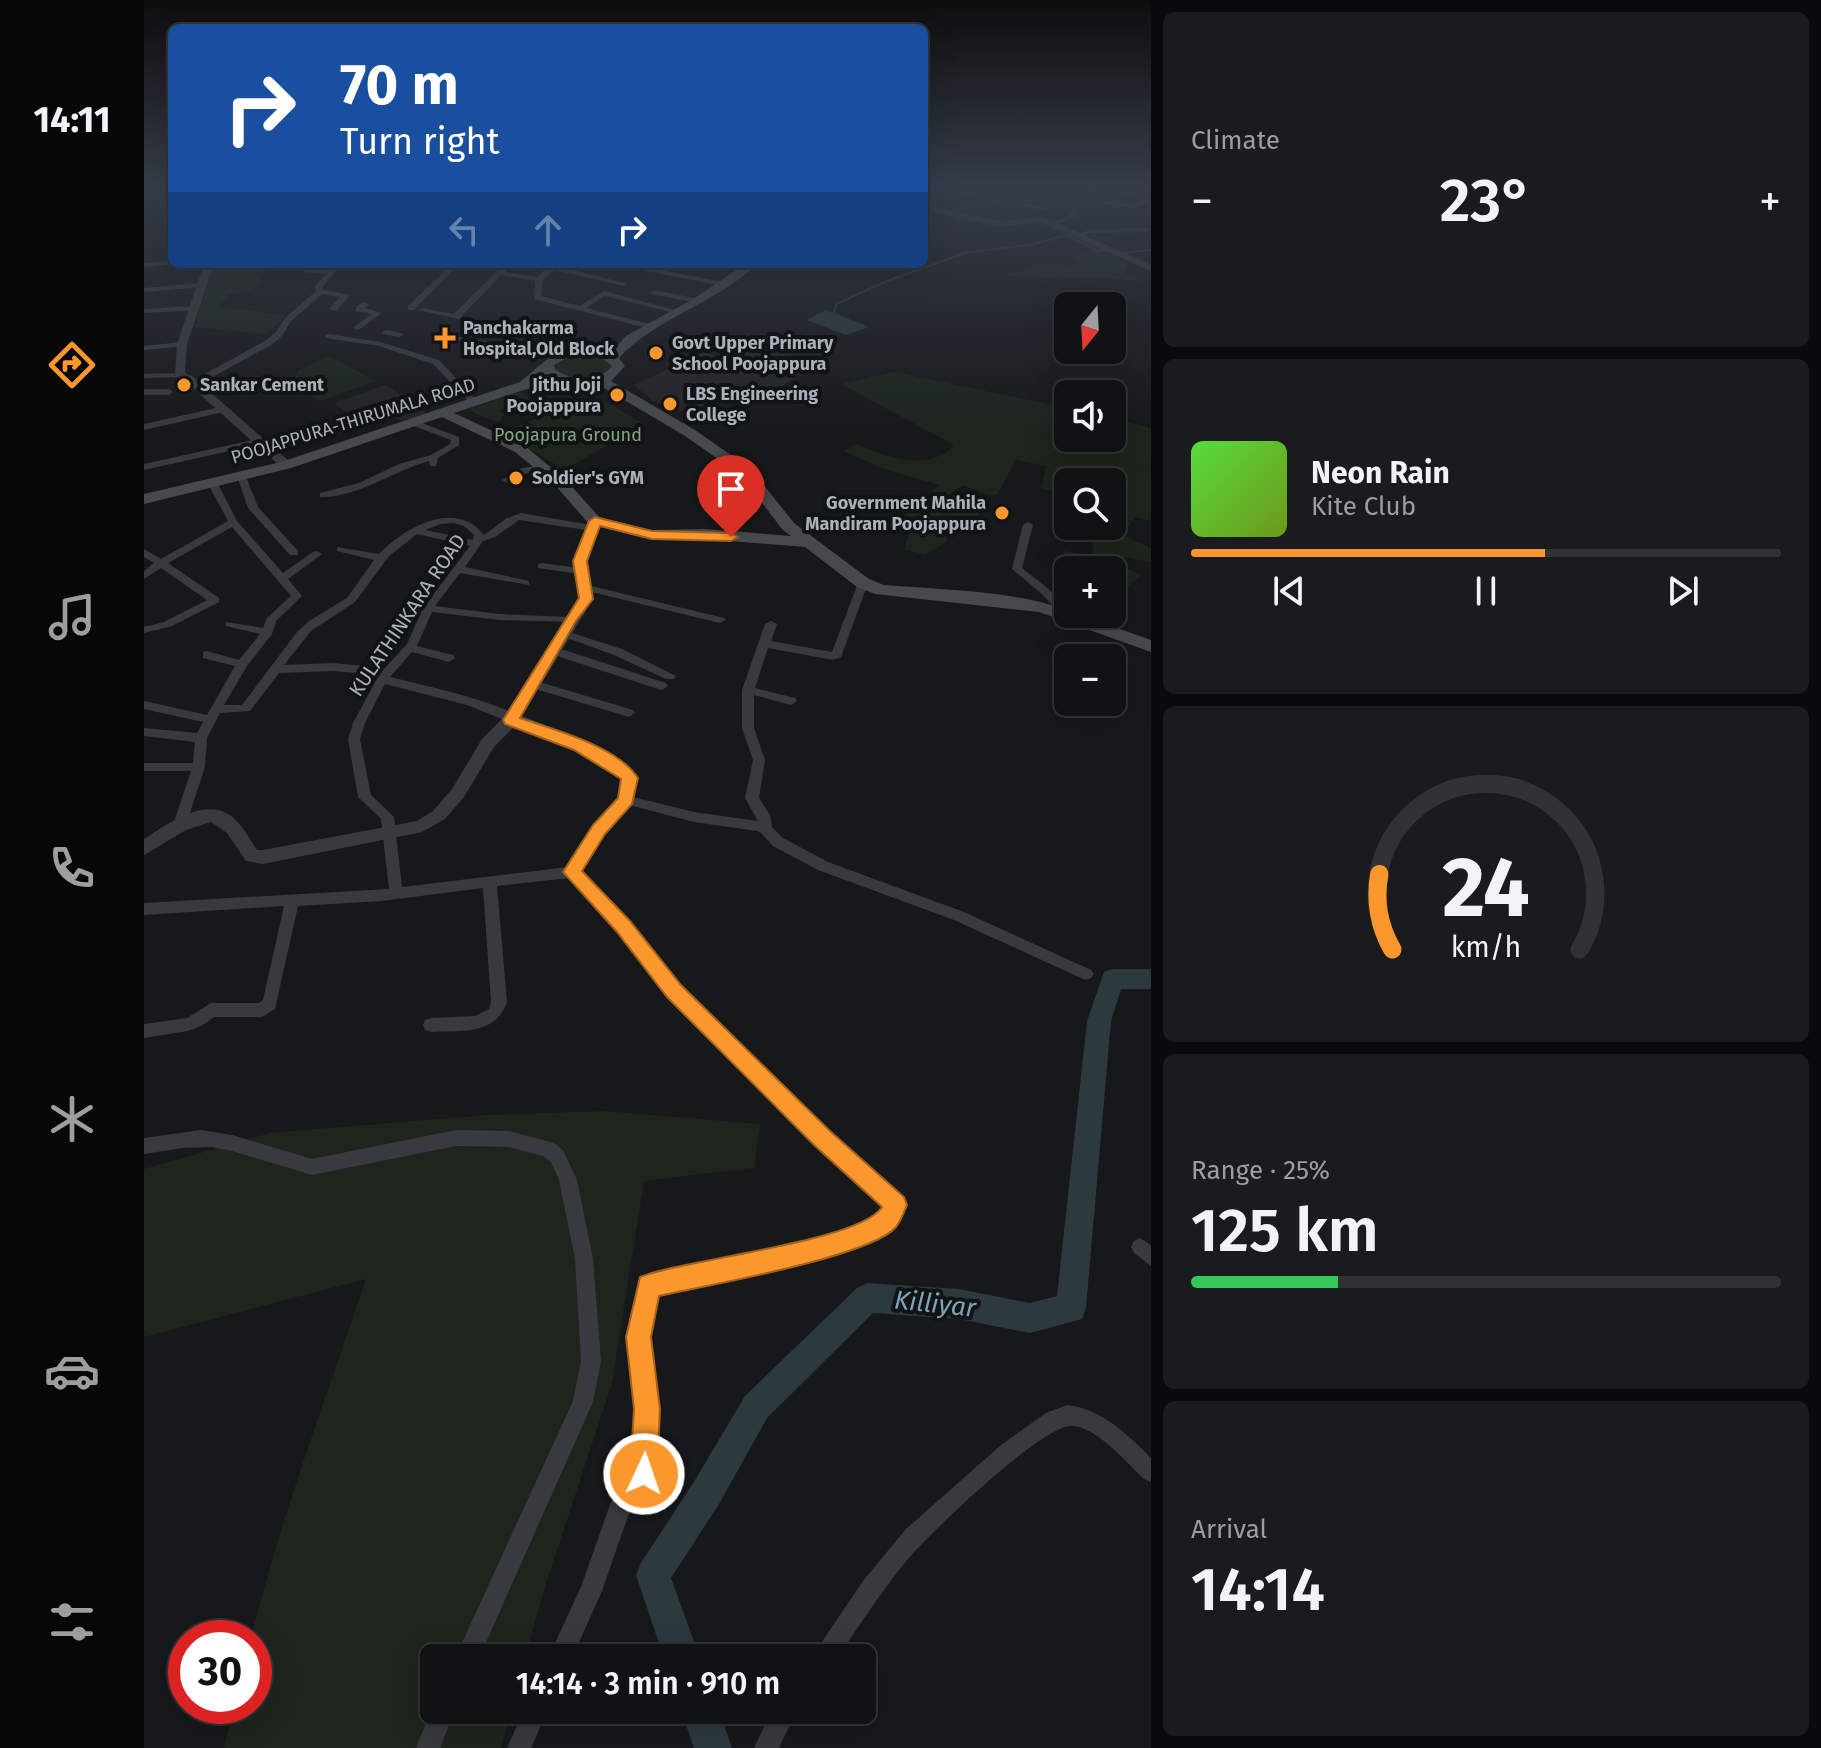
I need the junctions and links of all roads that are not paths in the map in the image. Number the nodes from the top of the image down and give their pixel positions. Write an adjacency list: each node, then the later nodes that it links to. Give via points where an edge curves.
1 (207, 269): 15 (street)
2 (307, 269): 10 (street)
3 (336, 269): 10 (street)
4 (450, 269): 24 (street)
5 (505, 269): 11 (street)
6 (550, 269): 12 (street)
7 (559, 269): 13 (street)
8 (642, 269): 14 (street)
9 (745, 269): 14 (main road)
10 (333, 272): 17 (street, via 319,286)
11 (500, 273): 12 (street); 26 (street, via 456,317)
12 (539, 279): 22 (street, via 537,297)
13 (624, 284)
14 (723, 284): 19 (main road)
15 (201, 285): 16 (street); 23 (street)
16 (144, 290)
17 (320, 292): 25 (street, via 346,295); 46 (street, via 268,343)
18 (655, 292): 19 (street)
19 (696, 301): 28 (main road)
20 (366, 304): 31 (street, via 359,309 378,313)
21 (647, 305): 22 (street, via 604,293); 28 (street); 29 (street)
22 (582, 307): 29 (street)
23 (195, 308): 27 (street); 37 (street)
24 (411, 308)
25 (333, 309)
26 (422, 310)
27 (144, 311)
28 (678, 312): 30 (main road)
29 (624, 319): 30 (street)
30 (651, 327): 36 (main road)
31 (358, 328)
32 (386, 332): 33 (street)
33 (399, 335)
34 (329, 336): 50 (street, via 380,344 436,362)
35 (461, 339): 41 (street)
36 (630, 339): 39 (main road); 40 (main road)
37 (182, 344): 38 (street); 42 (street)
38 (144, 348)
39 (578, 351): 40 (main road); 41 (main road)
40 (613, 357): 44 (main road, via 618,370)
41 (553, 361): 45 (main road, via 552,374); 47 (main road)
42 (180, 375): 43 (street); 46 (street)
43 (144, 376)
44 (600, 380): 45 (main road); 71 (main road, via 746,472 778,515)
45 (566, 381): 47 (main road)
46 (193, 384): 51 (street)
47 (525, 385): 50 (main road, POOJAPPURA-THIRUMALA ROAD)
48 (144, 392): 49 (street)
49 (169, 392)
50 (474, 402): 52 (main road, POOJAPPURA-THIRUMALA ROAD)
51 (225, 409): 54 (street); 55 (street)
52 (443, 413): 53 (main road, POOJAPPURA-THIRUMALA ROAD); 58 (main road, via 520,449)
53 (414, 423): 56 (main road, POOJAPPURA-THIRUMALA ROAD); 62 (street, via 456,439 454,445 434,460 402,466)
54 (144, 427)
55 (262, 441): 56 (street); 57 (street)
56 (286, 465): 59 (main road, POOJAPPURA-THIRUMALA ROAD)
57 (144, 467)
58 (543, 468): 60 (street); 67 (main road)
59 (242, 476): 61 (main road, POOJAPPURA-THIRUMALA ROAD); 74 (street, via 253,508)
60 (507, 480)
61 (212, 482): 64 (main road, POOJAPPURA-THIRUMALA ROAD); 66 (street)
62 (362, 485): 63 (street); 65 (street)
63 (323, 495)
64 (144, 499)
65 (353, 499)
66 (233, 522): 77 (street); 81 (street)
67 (594, 524): 70 (street, via 521,516); 71 (main road, via 652,535); 82 (street)
68 (1028, 525): 85 (street, via 1017,569)
69 (417, 531): 70 (street); 70 (street, KULATHINKARA ROAD, via 449,520 473,526); 76 (street, KULATHINKARA ROAD)
70 (479, 542): 79 (street, KULATHINKARA ROAD)
71 (808, 542): 84 (main road)
72 (341, 549): 76 (street)
73 (144, 552): 77 (street)
74 (294, 553)
75 (317, 554): 81 (street)
76 (381, 558): 102 (street, KULATHINKARA ROAD, via 350,601 310,625)
77 (159, 564): 80 (street); 93 (street, via 215,600)
78 (542, 566): 82 (street)
79 (458, 569): 83 (street); 86 (street, KULATHINKARA ROAD)
80 (144, 576)
81 (281, 579): 94 (street, via 297,596 271,620)
82 (581, 579): 88 (street); 91 (street, via 586,599)
83 (525, 583)
84 (863, 583): 87 (main road, via 881,590 995,600); 95 (street, via 833,656)
85 (1054, 601)
86 (428, 608): 91 (street); 97 (street, KULATHINKARA ROAD)
87 (1054, 612)
88 (720, 620)
89 (230, 624): 94 (street)
90 (771, 624): 95 (street)
91 (566, 626): 98 (street); 98 (street, via 666,681)
92 (1103, 628): 96 (main road)
93 (144, 630)
94 (266, 632): 101 (street)
95 (763, 643): 105 (street)
96 (1151, 646)
97 (409, 648): 100 (street); 103 (street, KULATHINKARA ROAD)
98 (552, 650): 104 (street)
99 (207, 655): 101 (street)
100 (449, 658)
101 (242, 664): 109 (street)
102 (273, 669): 103 (street, via 333,667); 109 (street, KULATHINKARA ROAD, via 245,708)
103 (385, 676): 110 (street); 118 (street, KULATHINKARA ROAD, via 365,707 354,739 365,797 387,817)
104 (533, 684): 108 (street); 110 (street)
105 (748, 690): 106 (street); 117 (street, via 748,728 759,760 752,798)
106 (791, 701)
107 (144, 705): 109 (street)
108 (629, 713)
109 (212, 714): 112 (street)
110 (511, 720): 115 (street, via 580,746 622,770 629,778); 118 (street, via 488,743 439,815 422,826)
111 (144, 732): 112 (street)
112 (201, 738): 114 (street)
113 (144, 767): 114 (street)
114 (199, 767): 116 (street)
115 (626, 800): 117 (street); 120 (street, via 599,829)
116 (180, 825): 118 (street, via 216,815 252,856 263,857); 119 (street)
117 (766, 829): 125 (street, via 778,842 823,866 959,916)
118 (389, 831): 122 (street)
119 (144, 848)
120 (572, 872): 121 (street); 131 (street, via 674,991 896,1205 887,1220 867,1231 794,1255 648,1286 639,1337 647,1409 644,1474 619,1510)
121 (490, 883): 122 (street); 126 (street, via 499,1002 495,1013 477,1023)
122 (396, 892): 123 (street)
123 (292, 901): 124 (street); 127 (street, via 270,1004 262,1010 211,1010 181,1029)
124 (144, 909)
125 (1086, 974)
126 (431, 1025)
127 (144, 1031)
128 (144, 1146): 130 (street, via 218,1139 312,1167 456,1138 509,1139 548,1149 563,1166 584,1259 591,1361 583,1402)
129 (1151, 1472): 132 (street, via 1081,1417 1064,1415 1048,1423 1019,1442 903,1548)
130 (473, 1644)
131 (566, 1644)
132 (833, 1644)
133 (437, 1724): 136 (street)
134 (530, 1724): 137 (street)
135 (778, 1724): 138 (street)
136 (428, 1748)
137 (519, 1748)
138 (766, 1748)

